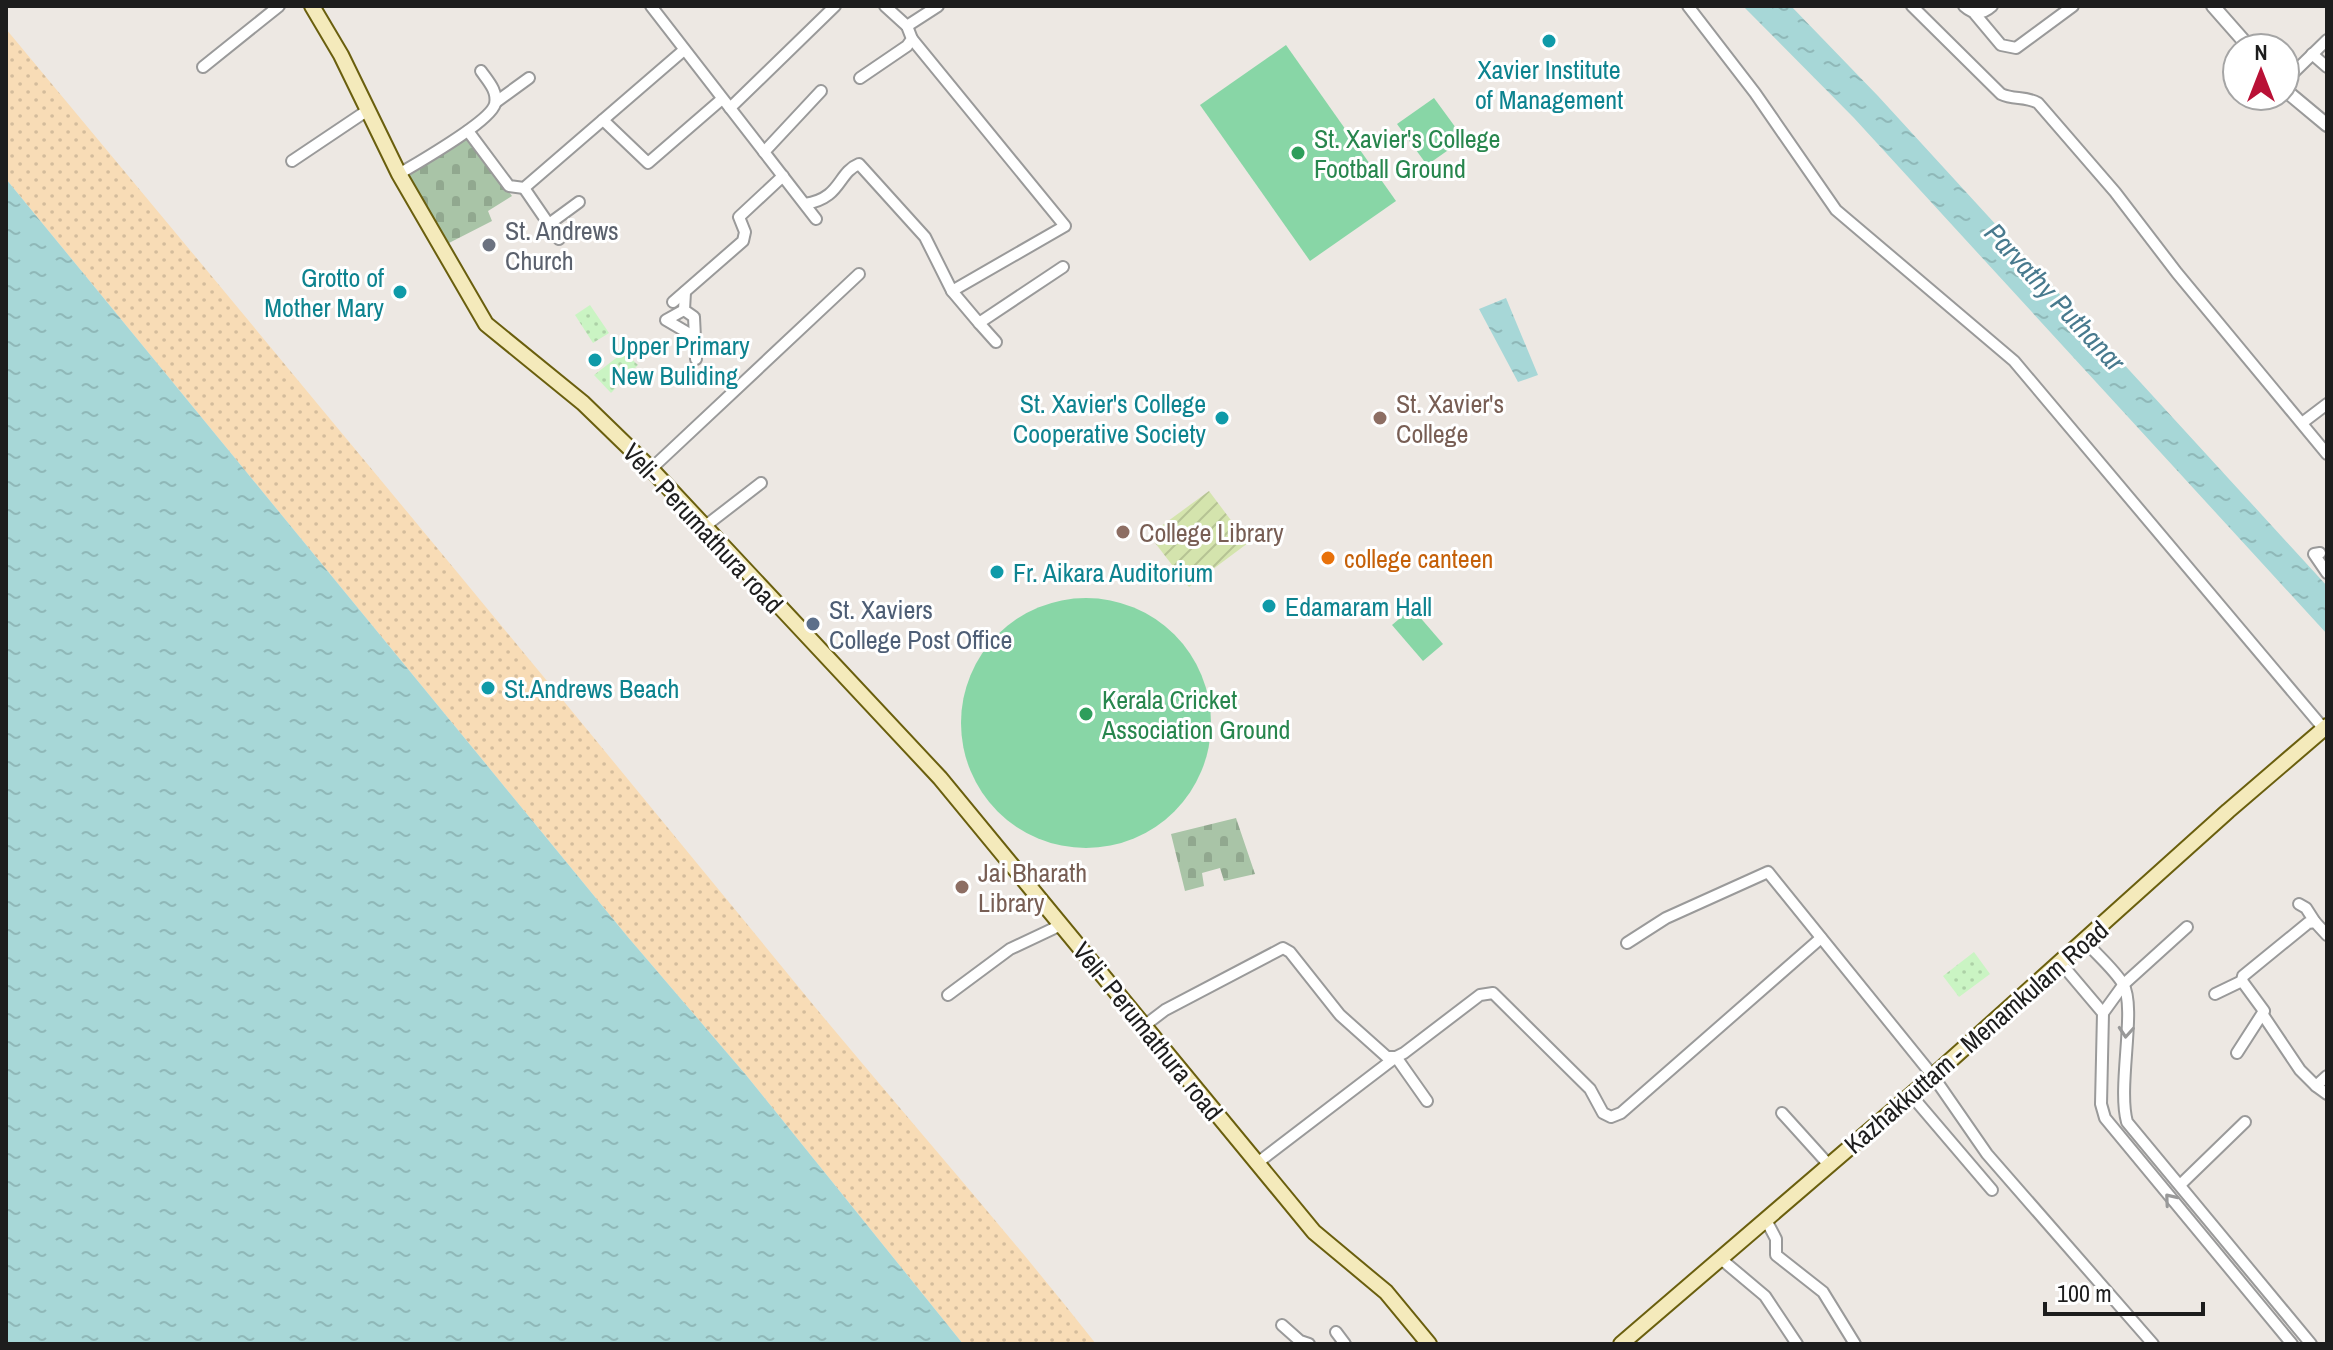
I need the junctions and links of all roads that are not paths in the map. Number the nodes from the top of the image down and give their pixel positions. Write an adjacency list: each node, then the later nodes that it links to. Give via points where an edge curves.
1 (279, 6): 21 (street)
2 (312, 6): 31 (main road, Veli- Perumathura road)
3 (651, 6): 18 (street)
4 (835, 6): 30 (street)
5 (885, 6): 14 (street)
6 (938, 6): 14 (street)
7 (1688, 6): 63 (street, via 1836,210 2014,361)
8 (1912, 6): 56 (street, via 2001,94 2038,103)
9 (1964, 6): 13 (street)
10 (1992, 6): 13 (street)
11 (2073, 6): 13 (street, via 2016,48 2001,45)
12 (2213, 6): 15 (street)
13 (1975, 14)
14 (907, 26): 16 (street)
15 (2236, 32)
16 (912, 39): 25 (street); 47 (street, via 1065,226)
17 (2327, 40): 19 (street)
18 (684, 50): 27 (street); 32 (street)
19 (2312, 54): 20 (street); 22 (street)
20 (2301, 65)
21 (203, 67)
22 (2327, 67)
23 (481, 71): 28 (street)
24 (529, 78): 28 (street)
25 (860, 78)
26 (821, 91): 35 (street)
27 (722, 99): 30 (street); 32 (street, via 648,163)
28 (496, 102): 34 (street)
29 (2301, 103): 33 (street)
30 (730, 108): 35 (street)
31 (368, 110): 36 (street); 37 (main road, Veli- Perumathura road)
32 (603, 120): 39 (street)
33 (2327, 125)
34 (468, 131): 37 (street); 39 (street, via 509,186)
35 (764, 152): 38 (street)
36 (292, 161)
37 (399, 174): 58 (main road, Veli- Perumathura road, via 486,324 583,403)
38 (783, 176): 41 (street); 48 (street, via 739,217 743,241)
39 (524, 188): 43 (street)
40 (579, 202): 43 (street)
41 (805, 204): 42 (street); 47 (street, via 821,201 859,164 925,237)
42 (816, 219)
43 (549, 224): 44 (street)
44 (559, 239)
45 (1063, 267): 51 (street)
46 (859, 274): 58 (street)
47 (952, 291): 51 (street)
48 (685, 292): 49 (street); 50 (street)
49 (673, 302)
50 (684, 310): 52 (street, via 694,317); 52 (street, via 666,320)
51 (979, 323): 53 (street)
52 (695, 337): 54 (street)
53 (996, 342)
54 (696, 359)
55 (2327, 404): 56 (street)
56 (2302, 423): 57 (street)
57 (2327, 454)
58 (651, 469): 60 (main road, Veli- Perumathura road)
59 (761, 483): 60 (street)
60 (704, 527): 66 (main road, Veli- Perumathura road, via 940,778)
61 (2320, 553): 62 (street, via 2314,554)
62 (2327, 573)
63 (2326, 728): 70 (main road, Kazhakkuttam - Menamkulam Road)
64 (2299, 904): 65 (street)
65 (2315, 922): 68 (street); 73 (street)
66 (1061, 925): 76 (street, via 1010,949); 79 (main road, Veli- Perumathura road)
67 (2187, 927): 74 (street)
68 (2327, 935)
69 (1821, 938): 71 (street, via 1768,872 1666,918); 81 (street, via 1616,1117 1603,1113 1590,1089 1493,993 1480,995); 82 (street)
70 (2085, 941): 72 (main road, Kazhakkuttam - Menamkulam Road); 74 (street)
71 (1627, 943)
72 (2059, 961): 77 (street); 82 (main road, Kazhakkuttam - Menamkulam Road)
73 (2242, 981): 75 (street); 78 (street)
74 (2124, 984): 77 (street); 92 (street, one-way to 92, via 2127,1122)
75 (2215, 994)
76 (948, 995)
77 (2103, 1013): 96 (street, one-way to 77, via 2105,1118)
78 (2263, 1015): 80 (street); 84 (street)
79 (1144, 1026): 81 (street, via 1283,948 1340,1015 1382,1054); 90 (main road, Veli- Perumathura road)
80 (2237, 1053)
81 (1396, 1057): 87 (street); 90 (street)
82 (1933, 1076): 86 (main road, Kazhakkuttam - Menamkulam Road); 106 (street, via 1987,1154)
83 (2327, 1076): 84 (street)
84 (2316, 1086): 85 (street)
85 (2327, 1094)
86 (1911, 1095): 91 (main road, Kazhakkuttam - Menamkulam Road); 93 (street)
87 (1427, 1101)
88 (1782, 1113): 91 (street)
89 (2245, 1122): 92 (street)
90 (1256, 1164): 102 (main road, Veli- Perumathura road, via 1314,1232 1386,1292)
91 (1829, 1165): 95 (main road, Kazhakkuttam - Menamkulam Road)
92 (2180, 1185): 94 (street)
93 (1992, 1190)
94 (2203, 1213): 96 (street); 108 (street)
95 (1766, 1220): 97 (main road, Kazhakkuttam - Menamkulam Road); 105 (street, via 1776,1239 1776,1255 1823,1292)
96 (2191, 1224): 107 (street)
97 (1721, 1259): 103 (main road, Kazhakkuttam - Menamkulam Road); 104 (street, via 1765,1296)
98 (1282, 1325): 100 (street)
99 (1336, 1332): 101 (street)
100 (1309, 1344)
101 (1345, 1344)
102 (1429, 1344)
103 (1621, 1344)
104 (1797, 1344)
105 (1855, 1344)
106 (2153, 1344)
107 (2292, 1344)
108 (2311, 1344)

